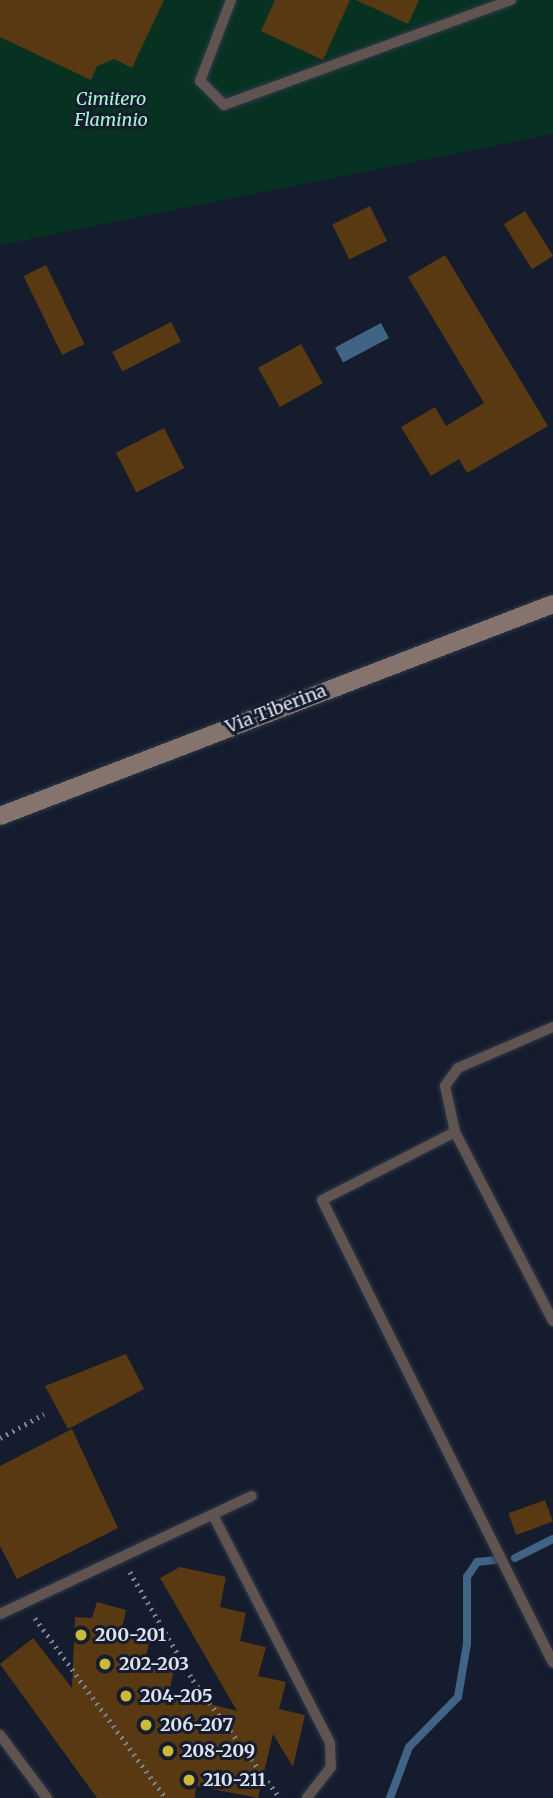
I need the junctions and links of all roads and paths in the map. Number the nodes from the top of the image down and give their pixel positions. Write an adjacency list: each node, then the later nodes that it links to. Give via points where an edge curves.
1 (231, 0): 2 (lane, via 200,80 224,105)
2 (511, 0)
3 (553, 604): 4 (main road, Via Tiberina)
4 (0, 816)
5 (553, 1027): 6 (lane, via 458,1068 445,1086)
6 (455, 1132): 7 (lane); 15 (lane, via 327,1192 322,1200)
7 (553, 1321)
8 (44, 1414): 9 (path)
9 (0, 1438)
10 (253, 1496): 11 (lane)
11 (214, 1517): 12 (lane); 20 (lane, via 330,1743 331,1767)
12 (122, 1559): 13 (lane); 19 (path, via 193,1680)
13 (26, 1603): 14 (lane); 18 (path)
14 (0, 1614)
15 (553, 1663)
16 (0, 1735): 17 (lane)
17 (47, 1798)
18 (166, 1798)
19 (280, 1798)
20 (307, 1798)

